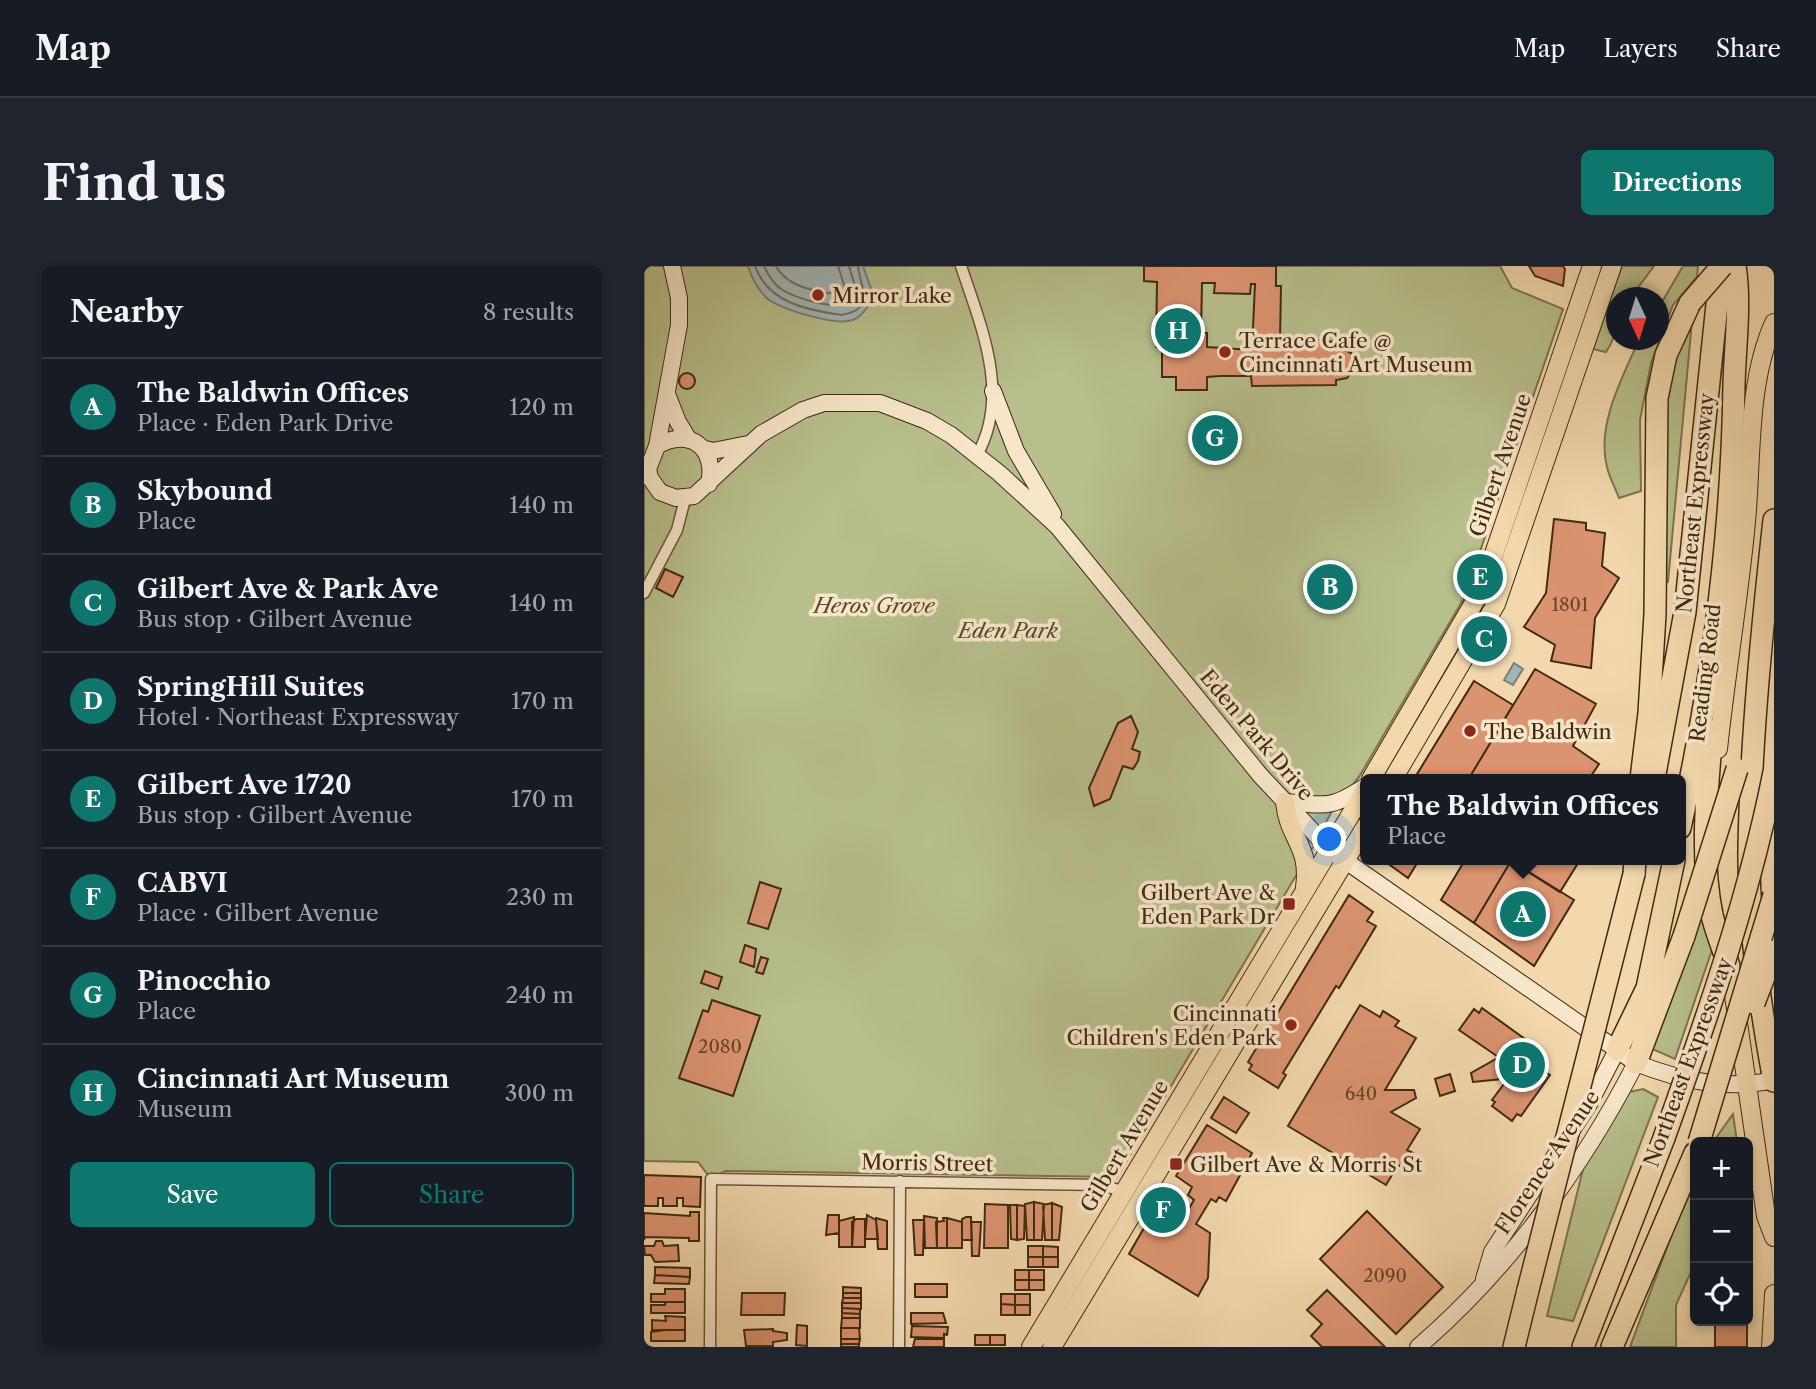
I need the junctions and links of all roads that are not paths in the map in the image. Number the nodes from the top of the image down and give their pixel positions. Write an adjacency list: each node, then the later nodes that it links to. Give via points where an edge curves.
1 (672, 266): 9 (street, via 679,298 678,325)
2 (961, 266): 8 (street, via 982,329)
3 (1592, 266): 24 (main road, Gilbert Avenue, via 1482,589)
4 (1612, 266): 25 (main road, Gilbert Avenue, via 1496,604)
5 (1721, 266): 26 (highway, bridge, via 1690,303 1666,355 1657,398 1653,652); 27 (highway, Northeast Expressway, via 1685,612)
6 (1735, 266): 21 (highway, via 1728,523)
7 (1774, 323): 40 (main road, Reading Road, via 1757,384 1746,525 1714,787 1717,886)
8 (992, 391): 14 (street, via 993,418); 19 (street, via 1016,451)
9 (667, 394): 10 (street); 12 (street)
10 (689, 440): 12 (street, via 677,438); 13 (street)
11 (748, 444): 13 (street, Eden Park Drive); 14 (street, Eden Park Drive, via 803,410 824,403 863,401 927,421); 16 (street, Eden Park Drive)
12 (657, 446): 15 (street, via 649,460)
13 (705, 449): 16 (street, via 711,460)
14 (977, 455): 19 (street, Eden Park Drive)
15 (647, 482): 17 (street, via 660,492)
16 (709, 484): 17 (street, Eden Park Drive)
17 (685, 499): 20 (street, via 677,530)
18 (1774, 520): 22 (highway)
19 (1057, 526): 30 (street, Eden Park Drive)
20 (644, 593)
21 (1709, 695): 31 (highway); 40 (highway, via 1707,878 1712,917)
22 (1757, 705): 41 (highway, via 1749,850); 44 (highway, bridge, via 1684,936)
23 (1774, 772): 62 (highway, Northeast Expressway, bridge, via 1758,854 1704,1027)
24 (1374, 774)
25 (1396, 774)
26 (1641, 774)
27 (1655, 774)
28 (1360, 791): 30 (street, via 1327,806)
29 (1360, 799): 33 (main road, Gilbert Avenue)
30 (1284, 802): 33 (street, Eden Park Drive); 37 (main road, via 1286,819 1306,854)
31 (1686, 804)
32 (1360, 836): 34 (main road, Gilbert Avenue)
33 (1331, 850): 34 (street, Eden Park Drive); 37 (main road, Gilbert Avenue)
34 (1346, 861): 43 (street, Eden Park Drive); 52 (main road, Gilbert Avenue)
35 (1635, 865): 61 (highway, bridge)
36 (1673, 865): 43 (highway, via 1647,988)
37 (1305, 890): 51 (main road, Gilbert Avenue)
38 (1774, 895): 47 (highway, bridge)
39 (1774, 951): 48 (highway, bridge)
40 (1731, 972): 46 (main road, Reading Road)
41 (1763, 1024): 42 (highway); 45 (highway)
42 (1774, 1043)
43 (1616, 1050): 44 (street, Eden Park Drive); 54 (street, Florence Avenue, via 1589,1104 1492,1252)
44 (1636, 1063): 46 (street, Eden Park Drive, via 1686,1080); 54 (street, Florence Avenue, via 1564,1182 1504,1261)
45 (1774, 1082): 46 (street, Eden Park Drive)
46 (1749, 1086): 53 (main road, Reading Road, via 1766,1216)
47 (1701, 1137)
48 (1701, 1137)
49 (1690, 1165): 63 (highway)
50 (900, 1181): 51 (street, Morris Street, via 1102,1185); 56 (street, Morris Street, via 711,1180); 57 (street)
51 (1123, 1191): 52 (street, Morris Street); 58 (main road, Gilbert Avenue)
52 (1139, 1200): 59 (main road, Gilbert Avenue)
53 (1774, 1237)
54 (1484, 1279): 60 (street, Florence Avenue, via 1450,1320)
55 (1774, 1294): 64 (main road)
56 (710, 1347)
57 (899, 1347)
58 (1031, 1347)
59 (1052, 1347)
60 (1418, 1347)
61 (1514, 1347)
62 (1583, 1347)
63 (1612, 1347)
64 (1771, 1347)

